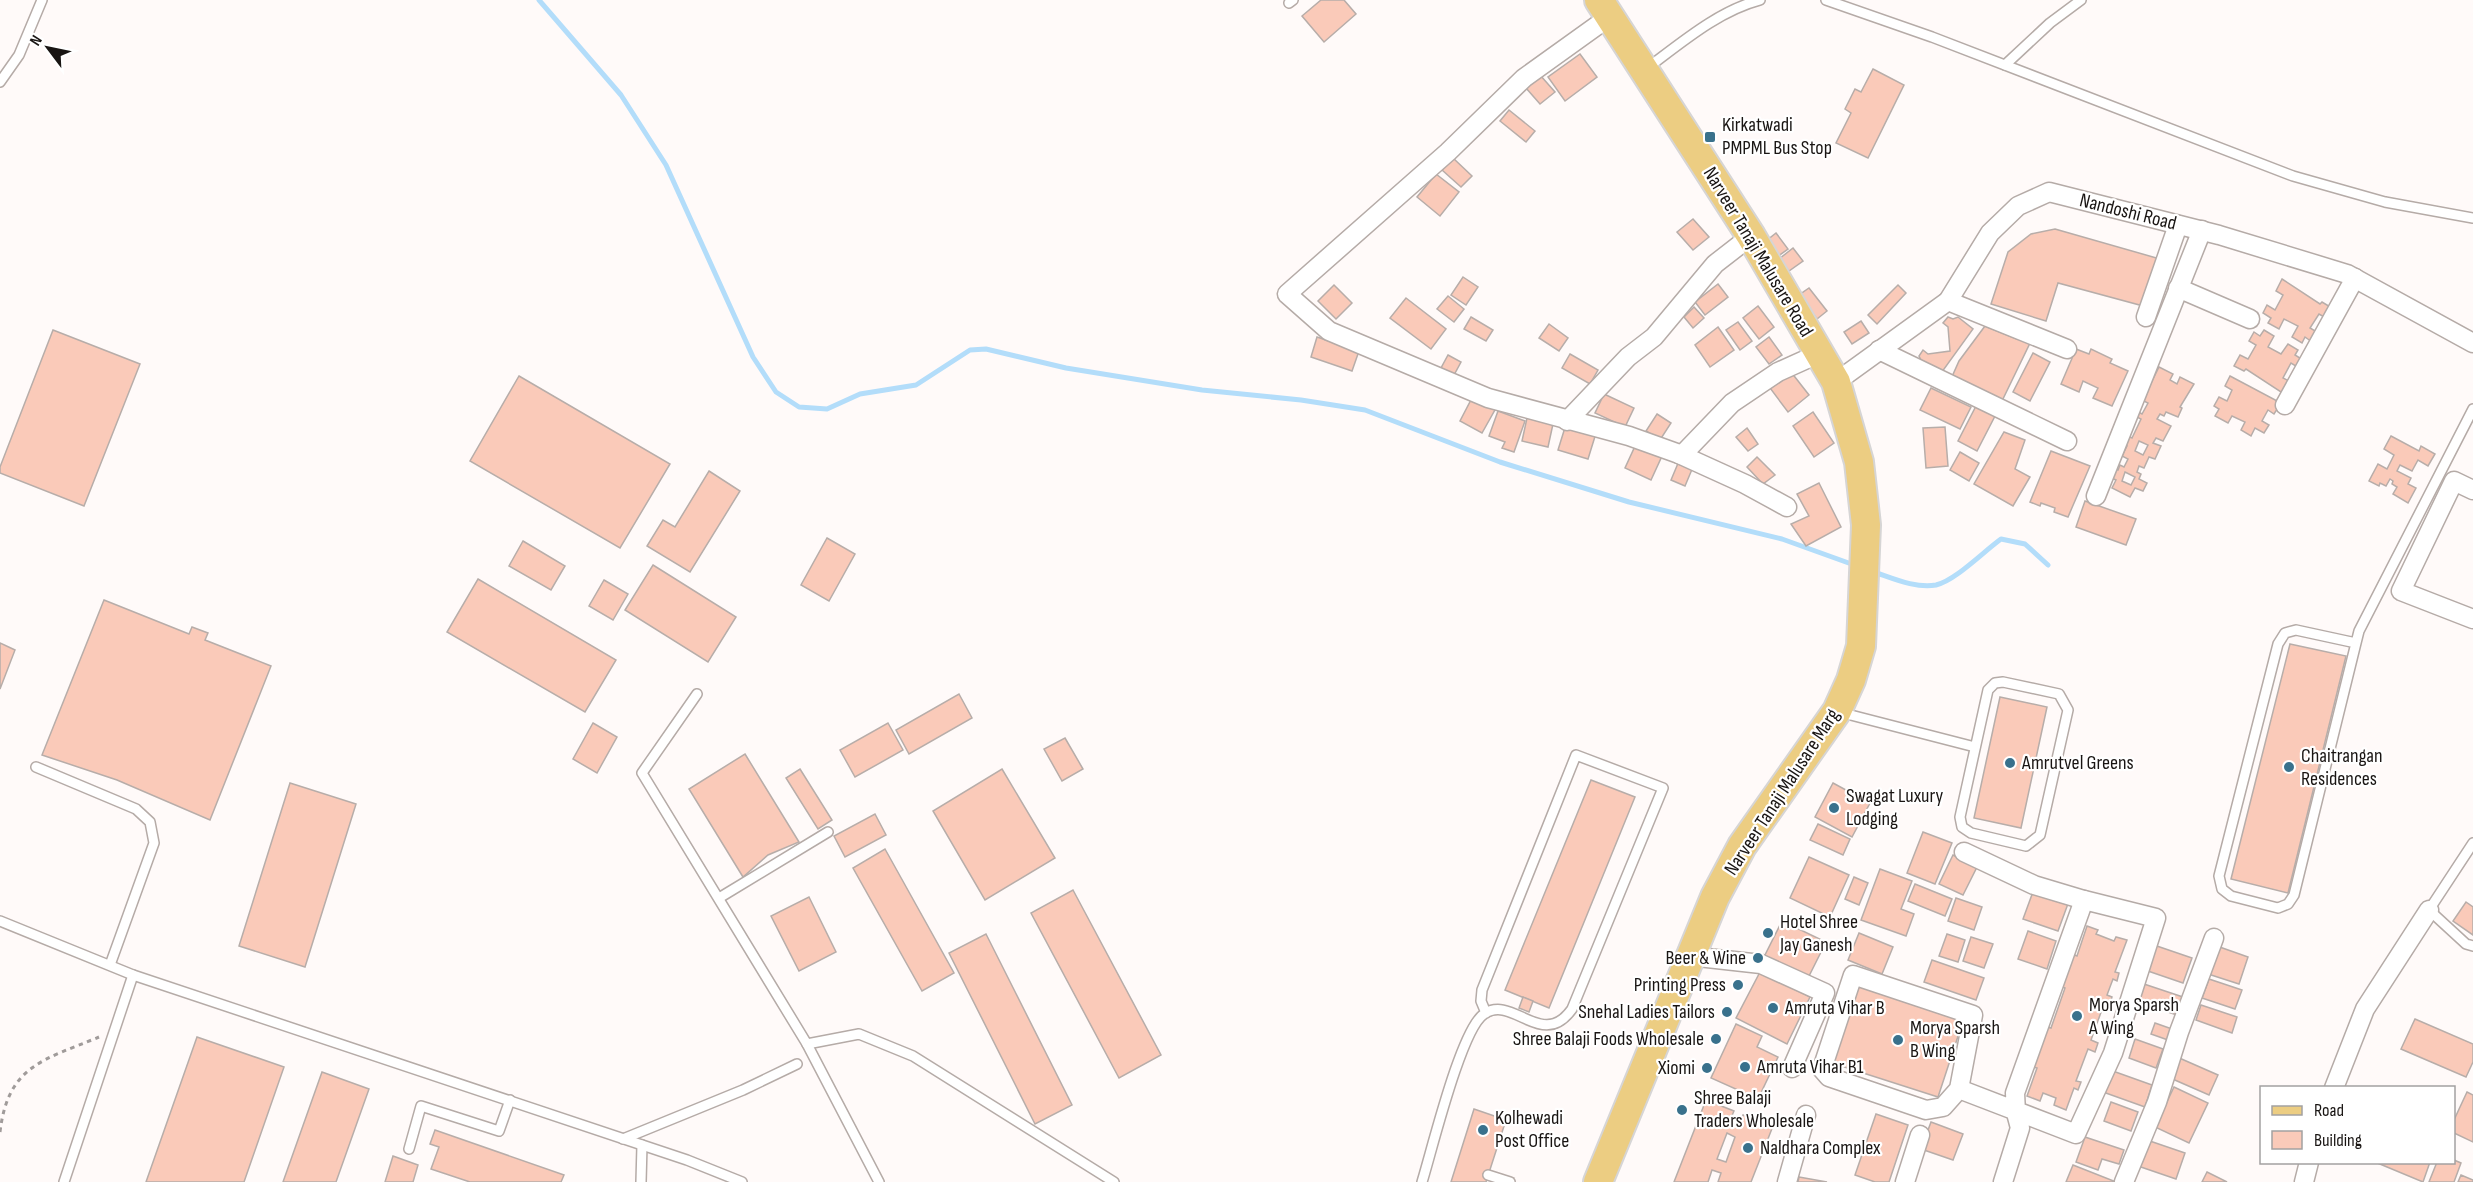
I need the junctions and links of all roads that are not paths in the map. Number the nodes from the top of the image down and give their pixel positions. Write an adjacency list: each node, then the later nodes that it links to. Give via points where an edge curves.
1 (42, 0): 9 (lane, via 19,55)
2 (1760, 0): 5 (lane)
3 (1827, 0): 7 (lane)
4 (2081, 0): 7 (lane)
5 (1742, 2): 8 (lane)
6 (1604, 9): 8 (main road, Narveer Tanaji Malusare Road); 26 (street, via 1287,294 1329,331 1488,398)
7 (2005, 65): 10 (lane, via 2293,176 2385,202)
8 (1644, 70): 13 (main road, Narveer Tanaji Malusare Road)
9 (0, 82)
10 (2473, 218)
11 (2178, 225): 12 (street, Nandoshi Road); 16 (street, Nandoshi Road, via 2049,192 2018,206 1990,233); 17 (street)
12 (2202, 230): 14 (street, Nandoshi Road); 15 (street)
13 (1751, 236): 22 (main road, Narveer Tanaji Malusare Road); 26 (street, via 1715,264 1654,337 1628,357)
14 (2355, 278): 19 (street, Nandoshi Road); 24 (street)
15 (2178, 288): 18 (street); 30 (street)
16 (1948, 301): 20 (street); 21 (street, Nandoshi Road)
17 (2146, 317)
18 (2250, 319)
19 (2473, 343)
20 (2067, 349)
21 (1880, 350): 23 (street, Nandoshi Road); 27 (street)
22 (1818, 354): 23 (main road, Narveer Tanaji Malusare Road); 28 (street, via 1778,372 1732,403)
23 (1836, 382): 32 (main road, Narveer Tanaji Malusare Road, via 1859,462)
24 (2285, 405)
25 (2473, 409): 34 (lane)
26 (1567, 421): 28 (street, via 1629,436)
27 (2067, 441)
28 (1679, 454): 31 (street)
29 (2473, 490): 33 (street, via 2454,481 2401,591)
30 (2096, 496)
31 (1787, 507)
32 (1866, 525): 36 (main road, Narveer Tanaji Malusare Marg, via 1862,646)
33 (2473, 619)
34 (2356, 643): 34 (lane, via 2296,630 2285,633 2278,644 2219,876 2222,888 2231,896 2278,908 2288,904 2294,895)
35 (697, 694): 42 (lane, via 642,774)
36 (1837, 711): 37 (lane); 48 (main road, Narveer Tanaji Malusare Marg, via 1742,846)
37 (1975, 747): 37 (lane, via 1988,690 1995,683 2059,694 2066,702 2068,710 2040,835 2034,842 2026,846 1971,833 1962,827 1960,817)
38 (36, 767): 49 (lane, via 136,809 150,822 154,843)
39 (828, 832): 42 (lane)
40 (2473, 843): 44 (lane)
41 (1964, 852): 43 (street, via 2034,885)
42 (719, 898): 52 (lane)
43 (2084, 900): 58 (street, via 2015,1093); 58 (street, via 2156,918 2113,1053 2076,1134)
44 (2429, 910): 47 (lane); 55 (street, via 2365,1009)
45 (0, 921): 49 (lane)
46 (2214, 938): 77 (street, via 2157,1102)
47 (2473, 946)
48 (1689, 956): 54 (street, via 1761,964 1825,993); 73 (main road, Narveer Tanaji Malusare Marg)
49 (110, 965): 50 (lane)
50 (133, 975): 57 (lane); 66 (lane)
51 (1486, 1013): 51 (lane, via 1505,1011 1546,1026 1566,1018 1663,788 1576,755 1482,990); 71 (lane, via 1477,1021 1464,1047)
52 (807, 1044): 69 (lane); 70 (lane, via 859,1034 913,1056)
53 (797, 1064): 61 (lane)
54 (1792, 1068)
55 (2335, 1086)
56 (1959, 1089): 56 (street, via 1942,1107 1926,1110 1829,1077 1822,1069 1853,975 1973,1015); 58 (street)
57 (510, 1100): 61 (lane); 63 (lane, via 500,1131 421,1106)
58 (2016, 1113): 76 (street, via 2020,1128)
59 (1806, 1116): 74 (street)
60 (1920, 1135): 75 (street)
61 (623, 1139): 62 (lane)
62 (642, 1145): 67 (lane); 68 (lane)
63 (409, 1149)
64 (2308, 1164): 78 (street)
65 (1488, 1175): 72 (lane)
66 (64, 1182)
67 (641, 1182)
68 (742, 1182)
69 (879, 1182)
70 (1114, 1182)
71 (1422, 1182)
72 (1510, 1182)
73 (1598, 1182)
74 (1787, 1182)
75 (1905, 1182)
76 (2003, 1182)
77 (2124, 1182)
78 (2304, 1182)

